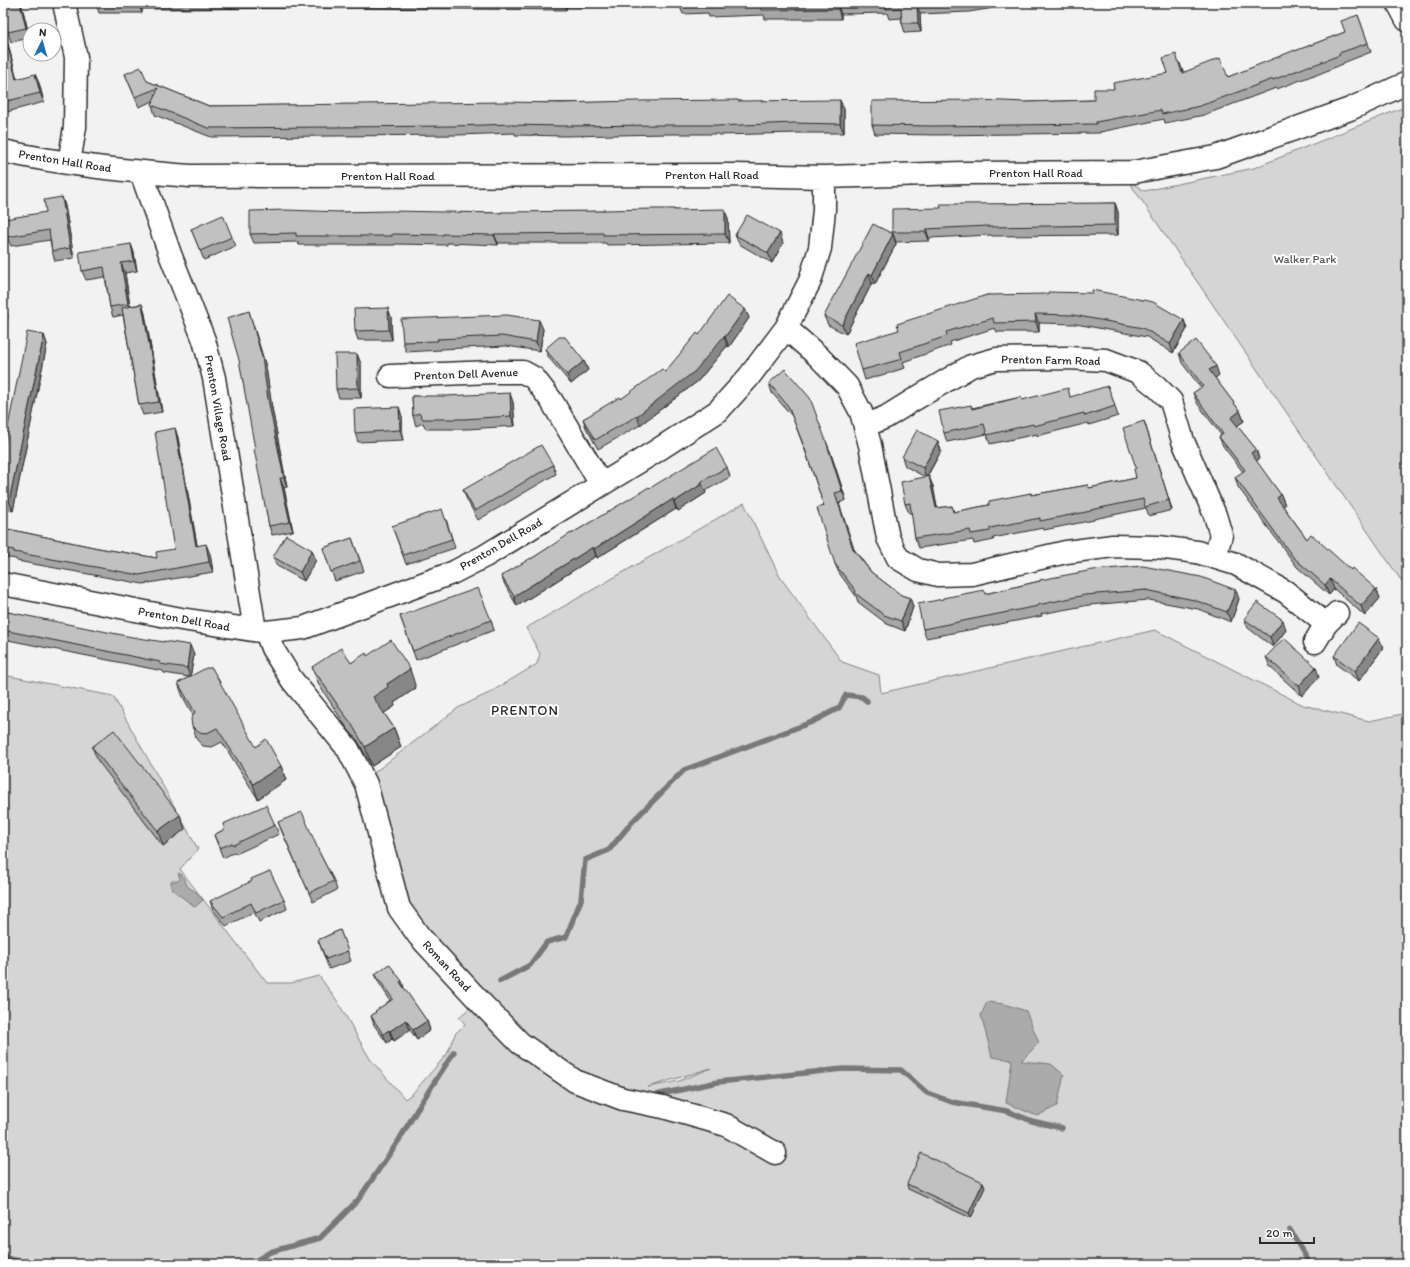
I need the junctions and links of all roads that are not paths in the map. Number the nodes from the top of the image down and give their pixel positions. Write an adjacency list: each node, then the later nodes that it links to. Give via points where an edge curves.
1 (64, 3): 6 (street, via 76,57 76,126)
2 (1398, 3): 3 (street)
3 (1407, 20)
4 (1407, 83): 8 (street, Prenton Hall Road, via 1350,109 1216,157 1134,172)
5 (3, 151): 6 (street, Prenton Hall Road)
6 (69, 163): 7 (street, Prenton Hall Road)
7 (141, 172): 8 (street, Prenton Hall Road, via 190,176); 16 (street, Prenton Village Road, via 204,340 214,378)
8 (824, 177): 9 (street, Prenton Dell Road, via 820,248 810,281)
9 (786, 328): 11 (street, via 847,386 861,412); 12 (street, Prenton Dell Road, via 748,378 718,411)
10 (390, 376): 12 (street, Prenton Dell Avenue, via 523,372 534,378 550,400)
11 (865, 426): 13 (street, via 888,538 898,558 918,570 938,575 972,574 1066,552 1113,546 1158,547); 13 (street, Prenton Farm Road, via 886,417 971,366 996,359 1106,360 1138,372 1171,401 1183,441 1221,535)
12 (601, 484): 16 (street, Prenton Dell Road, via 485,556 452,573 303,628)
13 (1215, 557): 15 (street, via 1236,564 1286,592)
14 (3, 584): 16 (street, Prenton Dell Road, via 181,619)
15 (1326, 626)
16 (260, 631): 17 (street, Roman Road, via 292,680 348,749 366,784 399,908 419,936 483,1005 520,1042 575,1080 623,1099 663,1107 726,1126)
17 (775, 1153)

